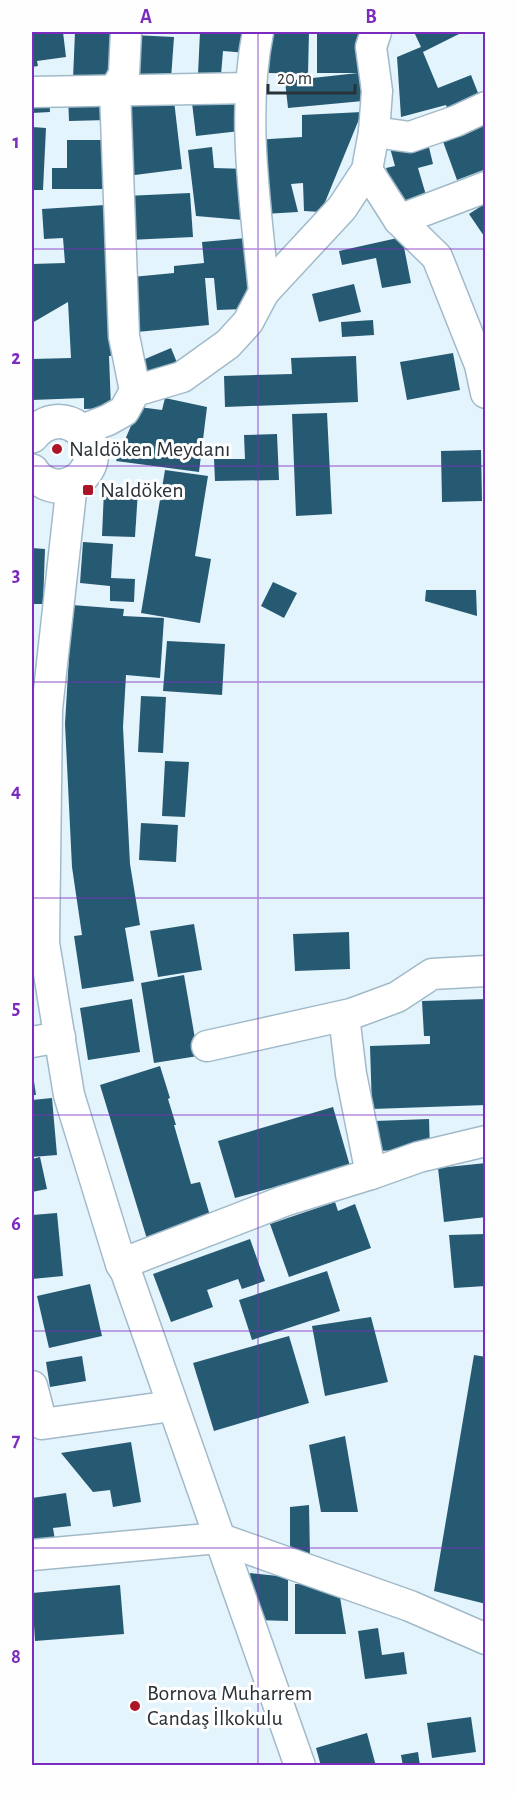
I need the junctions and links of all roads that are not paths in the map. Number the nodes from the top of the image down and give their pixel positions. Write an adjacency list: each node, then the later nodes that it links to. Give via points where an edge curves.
1 (126, 32): 5 (street, via 124,74)
2 (258, 32): 4 (street)
3 (376, 32): 8 (street, via 371,48 377,91)
4 (251, 87): 5 (street); 12 (street, via 252,169)
5 (115, 90): 6 (street); 14 (street, via 124,336)
6 (32, 92)
7 (486, 107): 8 (street, via 410,137)
8 (374, 132): 9 (street)
9 (367, 170): 11 (street); 12 (street, via 342,208)
10 (486, 188): 11 (street)
11 (399, 220): 13 (street, via 436,257)
12 (264, 292): 14 (street, via 248,322 228,344 182,377)
13 (484, 374)
14 (135, 391): 15 (street, via 124,411)
15 (82, 430): 16 (street, via 64,421 44,424); 17 (street, via 88,439 91,459 87,470 81,478)
16 (33, 431)
17 (47, 486): 18 (street, via 47,709)
18 (38, 808): 21 (street)
19 (486, 971): 20 (street, via 432,974 397,998)
20 (344, 1016): 22 (street); 24 (street)
21 (46, 1040): 25 (street, via 69,1095)
22 (207, 1046)
23 (486, 1141): 24 (street, via 419,1157)
24 (371, 1174): 25 (street, via 284,1202)
25 (121, 1264): 27 (street)
26 (32, 1386): 27 (street, via 42,1424)
27 (172, 1406): 28 (street)
28 (218, 1538): 29 (street); 30 (street, via 410,1606); 31 (street)
29 (32, 1555)
30 (486, 1639)
31 (300, 1766)

